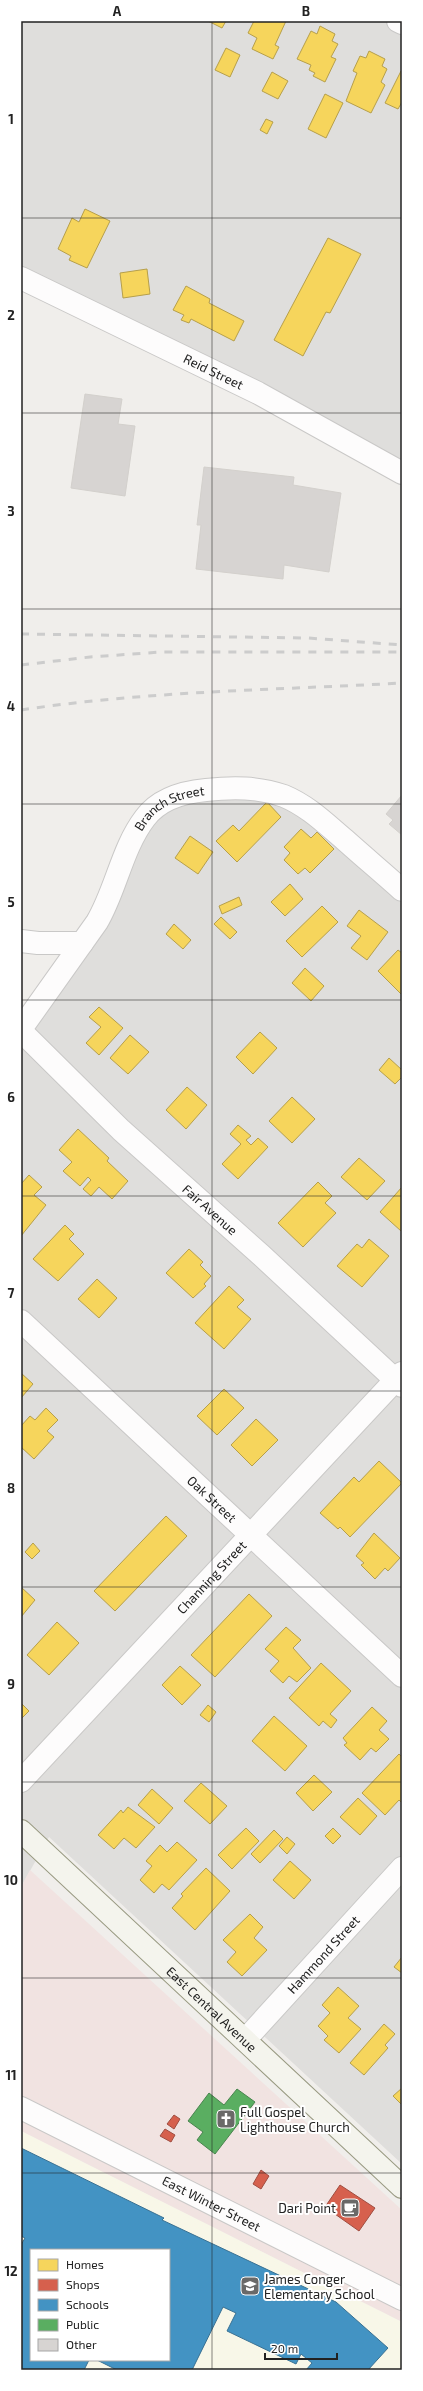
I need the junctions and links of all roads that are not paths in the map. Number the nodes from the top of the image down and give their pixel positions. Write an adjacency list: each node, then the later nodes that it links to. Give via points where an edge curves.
1 (398, 21): 2 (street)
2 (402, 23)
3 (21, 278): 4 (street, Reid Street, via 258,393)
4 (402, 472)
5 (402, 890): 7 (street, Branch Street, via 310,810 284,796 234,787 192,791 179,794 160,804 144,819 133,838 104,910)
6 (21, 941): 7 (street)
7 (82, 942): 8 (street, Branch Street)
8 (21, 1030): 10 (street, Fair Avenue, via 121,1130)
9 (21, 1321): 11 (street, Oak Street)
10 (400, 1380): 11 (street, Channing Street)
11 (251, 1536): 12 (street, Oak Street); 13 (street, Channing Street)
12 (402, 1676)
13 (21, 1781)
14 (23, 1838): 16 (main road, East Central Avenue)
15 (402, 1868): 16 (street, Hammond Street)
16 (245, 2040): 18 (main road, East Central Avenue)
17 (21, 2108): 19 (street, East Winter Street)
18 (402, 2187)
19 (402, 2299)

